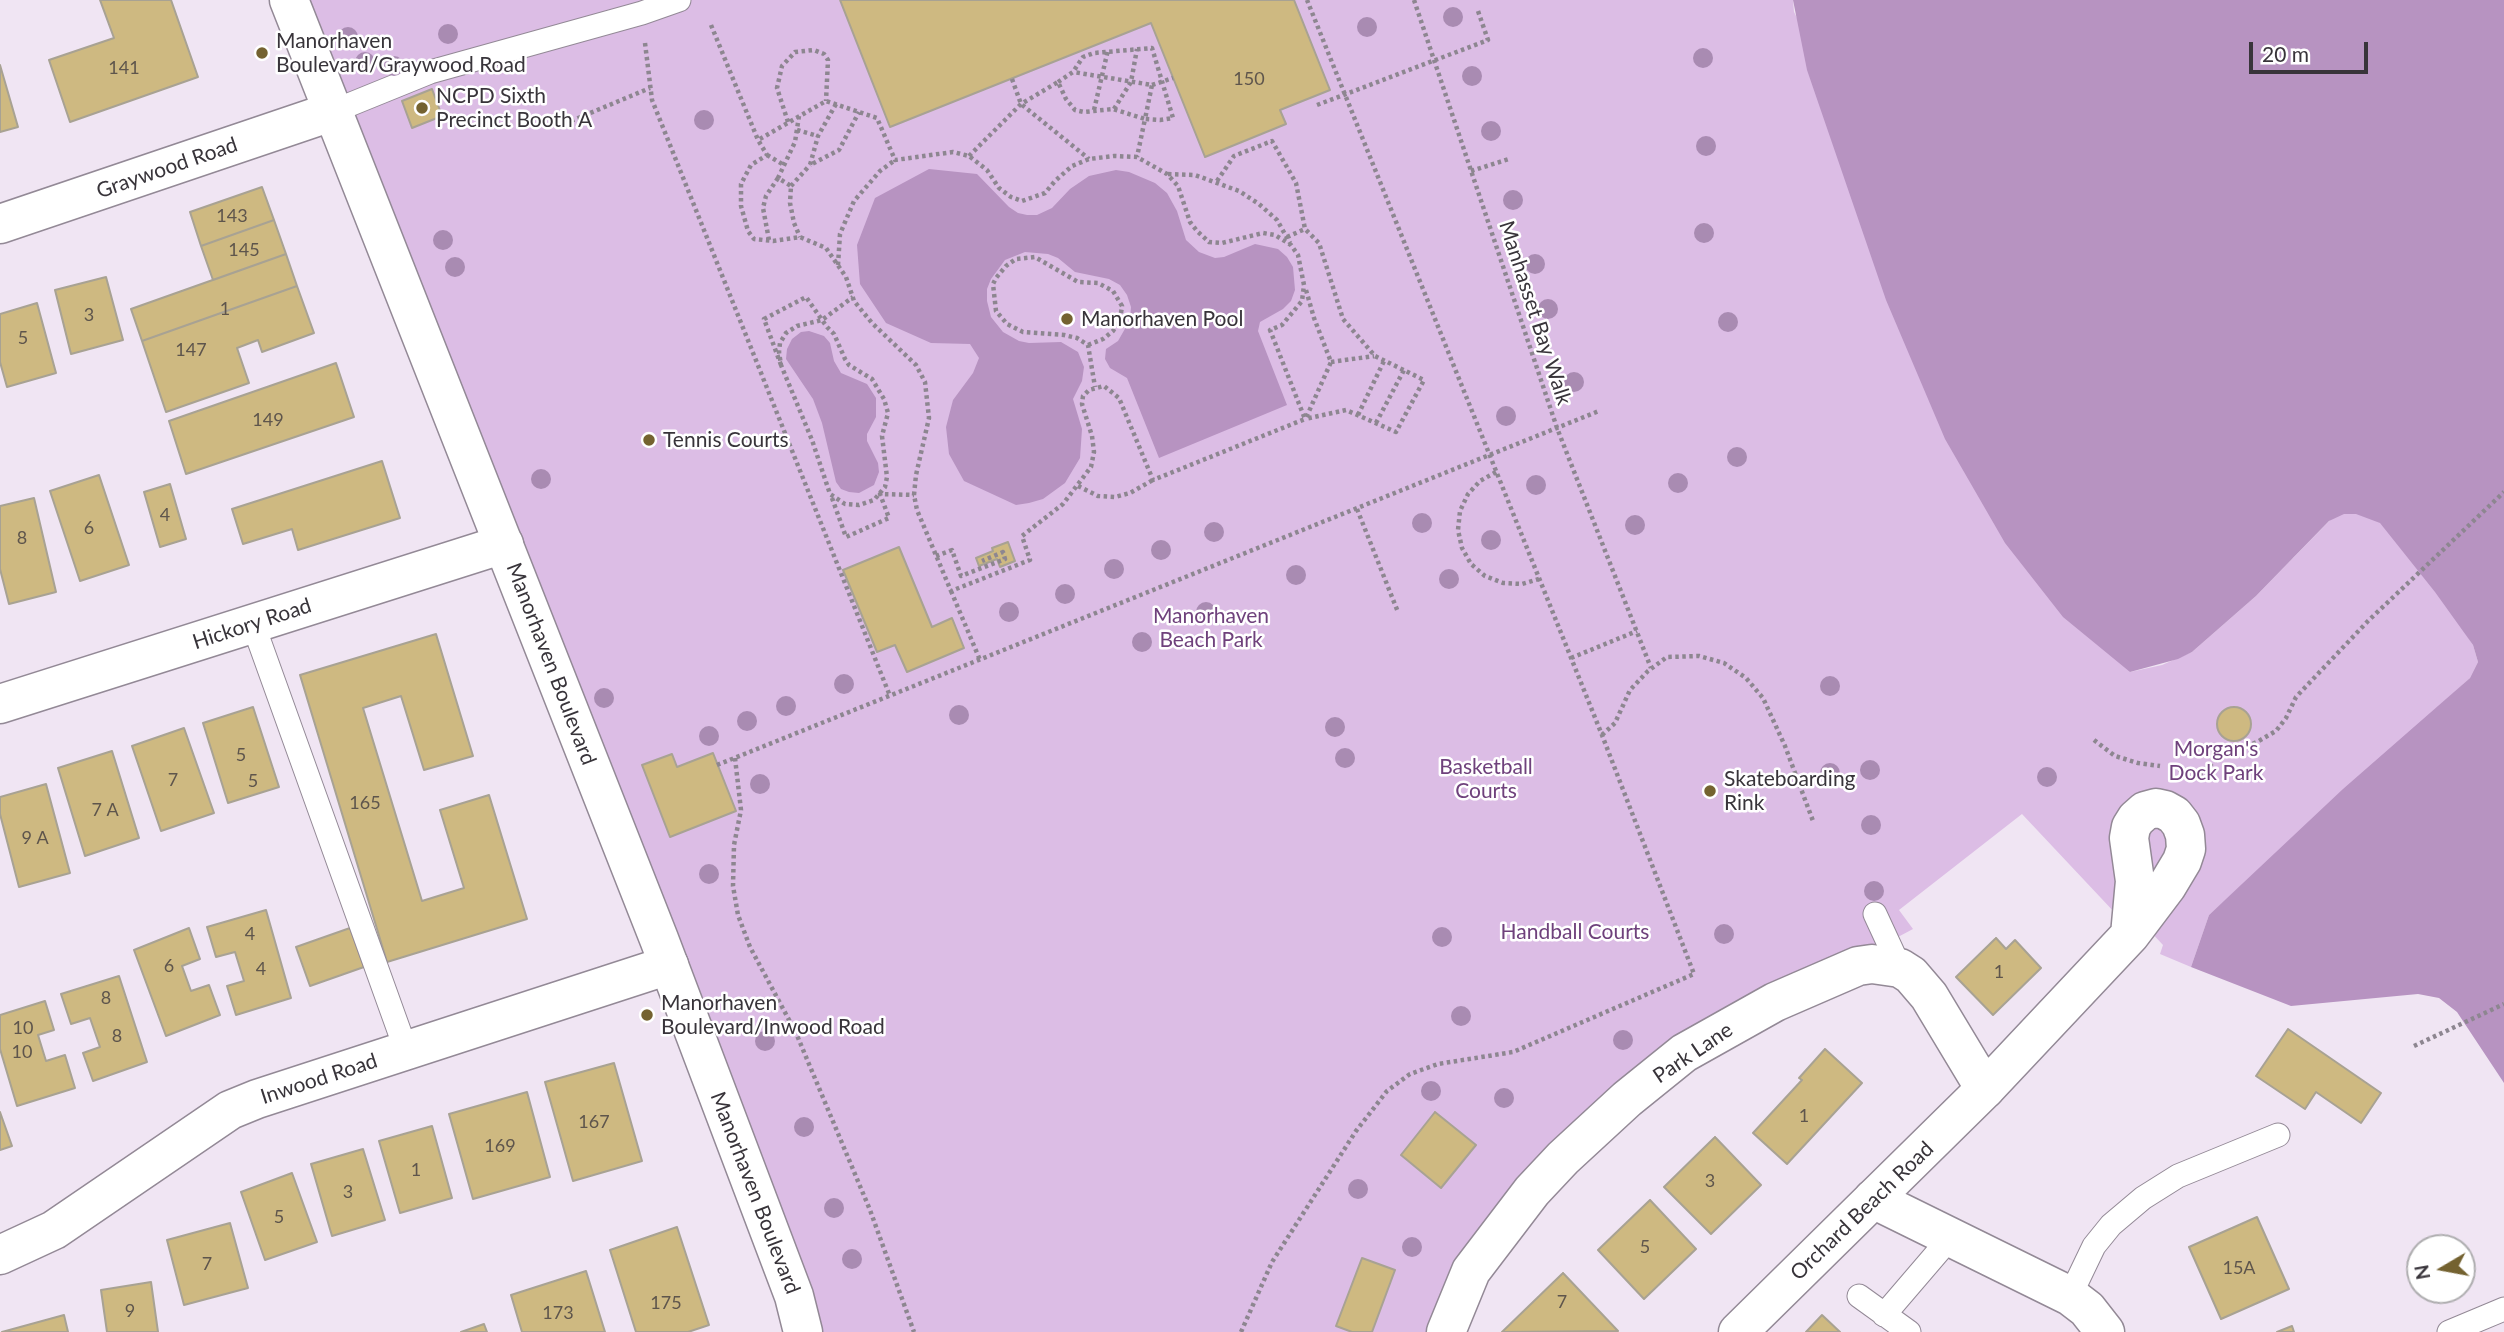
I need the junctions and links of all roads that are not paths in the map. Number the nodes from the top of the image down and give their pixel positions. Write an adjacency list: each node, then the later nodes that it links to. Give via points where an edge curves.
1 (289, 0): 3 (street, Manorhaven Boulevard)
2 (669, 2): 3 (lane, via 430,72)
3 (334, 111): 4 (street, Graywood Road); 5 (street, Manorhaven Boulevard)
4 (0, 224)
5 (505, 544): 6 (street, Hickory Road); 10 (street, Manorhaven Boulevard)
6 (253, 624): 7 (street, Hickory Road); 12 (lane)
7 (0, 704)
8 (1875, 914): 11 (lane)
9 (2130, 935): 13 (street, Orchard Beach Road)
10 (669, 965): 12 (street, Inwood Road); 22 (street, Manorhaven Boulevard, via 794,1296)
11 (1900, 968): 13 (street, via 1929,996); 23 (street, Park Lane, via 1858,966 1775,1002 1684,1054 1627,1099 1532,1191 1471,1270)
12 (406, 1050): 17 (street, Inwood Road, via 230,1110 54,1230)
13 (1985, 1089): 15 (street, Orchard Beach Road)
14 (2278, 1135): 19 (lane, via 2178,1176 2143,1198 2111,1225 2094,1247)
15 (1873, 1199): 16 (street); 24 (street, Orchard Beach Road)
16 (1951, 1238): 19 (street); 21 (lane)
17 (0, 1255)
18 (1860, 1296): 21 (lane)
19 (2070, 1296): 26 (street)
20 (2504, 1309): 27 (lane)
21 (1884, 1315): 25 (lane)
22 (803, 1332)
23 (1446, 1332)
24 (1738, 1332)
25 (1909, 1332)
26 (2105, 1332)
27 (2449, 1332)

